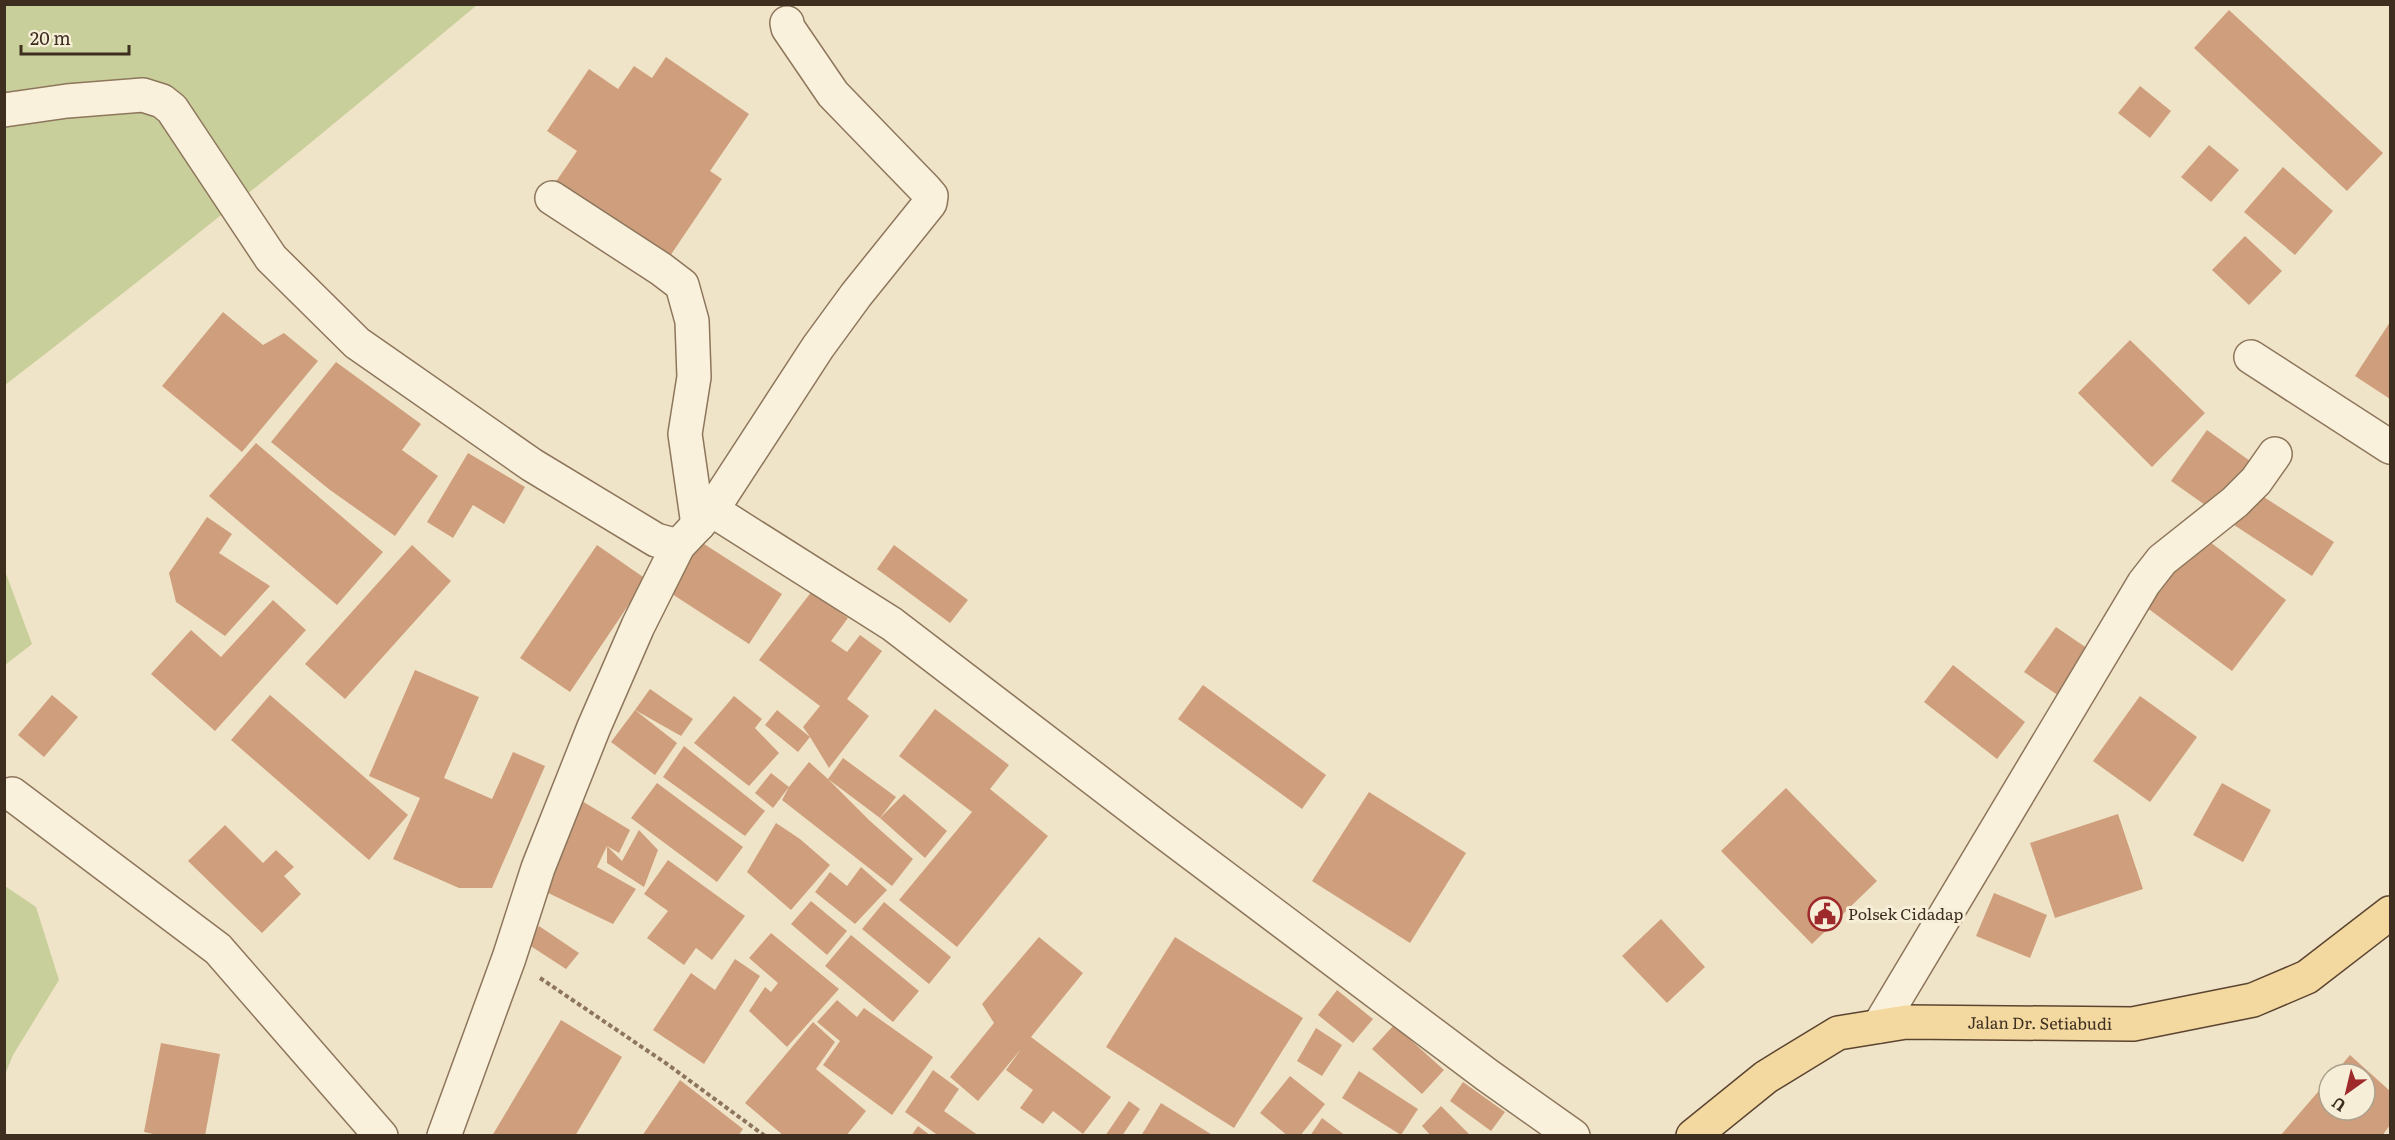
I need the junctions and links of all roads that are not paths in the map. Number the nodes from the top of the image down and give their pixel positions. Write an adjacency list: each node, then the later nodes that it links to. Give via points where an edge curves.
1 (787, 23): 7 (street, via 833,93 931,196 930,203 818,347)
2 (4, 110): 7 (street, via 143,95 162,101 172,109 271,258 357,343 532,465 656,540)
3 (552, 198): 7 (street, via 681,285 692,321 694,378 685,434)
4 (2251, 357): 5 (street)
5 (2391, 447)
6 (2275, 454): 10 (street, via 2235,502 2162,560 2144,583)
7 (696, 527): 12 (street, via 638,626 594,727 538,868); 13 (street, via 892,624 1180,845)
8 (12, 794): 11 (street, via 218,949)
9 (2391, 913): 10 (main road, Jalan Dr. Setiabudi, via 2307,978 2253,1000 2133,1024 1906,1022)
10 (1879, 1026): 14 (main road, Jalan Dr. Setiabudi, via 1838,1033 1766,1077)
11 (381, 1136)
12 (444, 1136)
13 (1574, 1136)
14 (1693, 1136)

